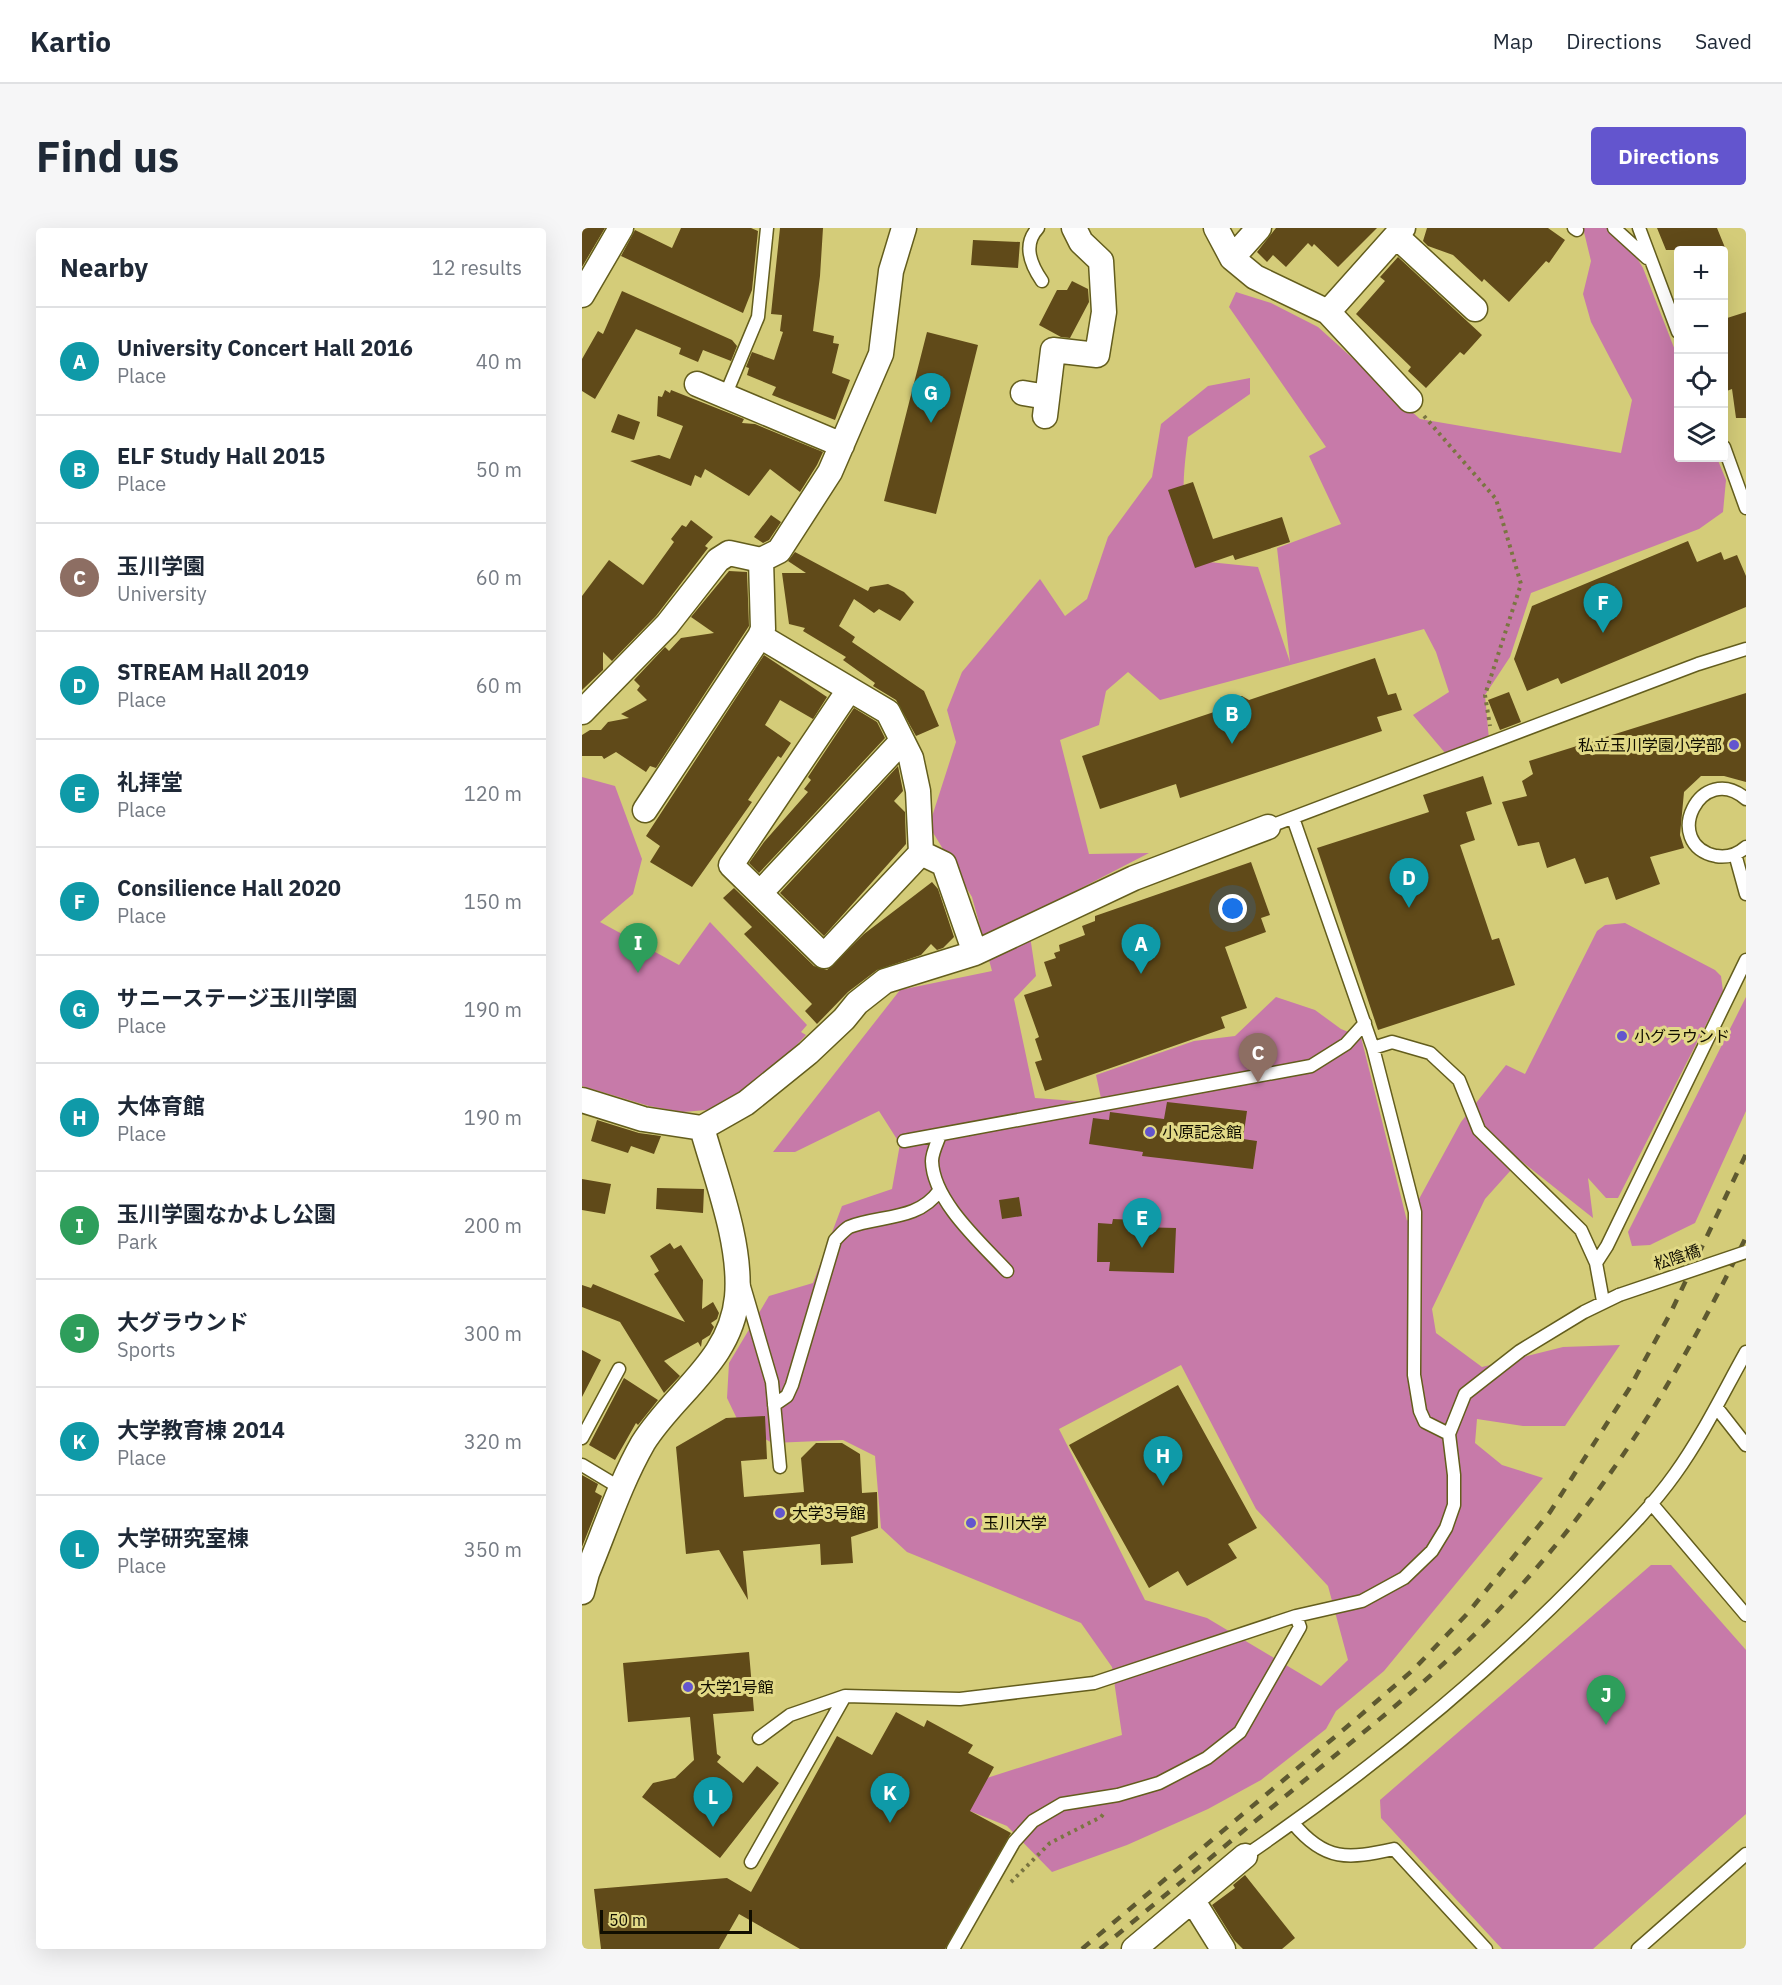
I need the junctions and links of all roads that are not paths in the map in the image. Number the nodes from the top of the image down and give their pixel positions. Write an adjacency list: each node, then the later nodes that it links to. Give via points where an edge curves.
1 (621, 228): 14 (street)
2 (767, 228): 20 (lane, via 758,317)
3 (904, 228): 22 (street, via 891,272 881,354)
4 (1038, 228): 13 (lane, via 1032,234 1029,262)
5 (1074, 228): 19 (street, via 1081,242 1101,261 1104,312 1097,355 1053,350 1046,406)
6 (1216, 228): 11 (street)
7 (1259, 228): 11 (street)
8 (1614, 228): 12 (lane)
9 (1639, 228): 12 (lane)
10 (1400, 232): 15 (street); 16 (street)
11 (1232, 258): 16 (street, via 1255,277)
12 (1650, 261): 17 (lane)
13 (1042, 281)
14 (582, 295)
15 (1475, 309)
16 (1328, 312): 21 (street)
17 (1674, 322)
18 (697, 384): 20 (street)
19 (1023, 393)
20 (725, 396): 22 (street)
21 (1410, 400)
22 (842, 445): 25 (street, via 830,472 779,551)
23 (1728, 458): 24 (lane)
24 (1746, 508)
25 (761, 560): 26 (street); 29 (street, via 729,553 718,560 667,625)
26 (760, 636): 28 (street); 32 (street)
27 (1746, 649): 33 (lane)
28 (849, 690): 30 (street, via 888,712); 38 (street, via 731,865)
29 (582, 712)
30 (902, 741): 36 (street, via 911,758 918,791); 38 (street)
31 (1746, 799): 37 (lane, via 1735,791 1713,790 1694,804 1689,814 1691,837 1698,847 1719,857)
32 (645, 810)
33 (1293, 818): 34 (lane); 42 (lane)
34 (1268, 827): 40 (street, via 1134,878)
35 (1746, 847): 37 (lane)
36 (921, 853): 38 (street, via 824,956); 40 (street, via 944,864)
37 (1735, 854): 39 (lane)
38 (760, 893)
39 (1746, 894)
40 (975, 953): 45 (street, via 885,981 755,1096)
41 (1746, 960): 51 (lane)
42 (1365, 1023): 43 (lane); 46 (lane, via 1346,1044 1311,1066)
43 (1373, 1048): 51 (lane, via 1392,1042 1430,1053 1459,1080 1479,1130 1581,1230); 58 (lane, via 1415,1212 1414,1375 1420,1411 1425,1422)
44 (583, 1102): 45 (street, via 643,1119)
45 (702, 1128): 50 (street)
46 (939, 1135): 47 (lane); 48 (lane, via 932,1160)
47 (904, 1141)
48 (939, 1191): 52 (lane); 56 (lane, via 932,1201 901,1216 847,1228 835,1240 792,1385 787,1396)
49 (1746, 1252): 53 (lane, 松陰橋, bridge)
50 (736, 1262): 56 (lane, via 752,1306 772,1382); 63 (street, via 737,1296 727,1337 711,1362 655,1425)
51 (1596, 1263): 53 (lane)
52 (1007, 1271)
53 (1603, 1301): 58 (lane, 松陰橋, via 1520,1351 1465,1394)
54 (1746, 1352): 57 (lane)
55 (618, 1369): 59 (lane)
56 (774, 1405): 62 (lane)
57 (1717, 1408): 60 (lane); 64 (lane)
58 (1449, 1434): 67 (lane, via 1454,1506 1432,1551 1404,1578 1362,1601)
59 (582, 1438)
60 (1746, 1444)
61 (582, 1465): 63 (lane)
62 (780, 1467)
63 (622, 1489): 65 (street)
64 (1651, 1503): 66 (lane); 70 (lane, via 1495,1663 1344,1787)
65 (582, 1593)
66 (1746, 1615)
67 (1296, 1616): 68 (lane, via 1094,1683 960,1699); 75 (lane, via 1300,1627 1240,1732 1207,1758 1159,1783 1118,1795 1062,1804 1033,1821 1014,1842)
68 (845, 1696): 69 (lane, via 790,1715); 73 (lane)
69 (759, 1737)
70 (1293, 1823): 72 (lane); 78 (lane, via 1309,1842 1330,1853 1362,1856 1394,1849)
71 (1746, 1854): 79 (lane)
72 (1245, 1856): 74 (street)
73 (751, 1862)
74 (1193, 1901): 76 (street); 77 (street)
75 (953, 1949)
76 (1134, 1949)
77 (1224, 1949)
78 (1486, 1949)
79 (1638, 1949)

